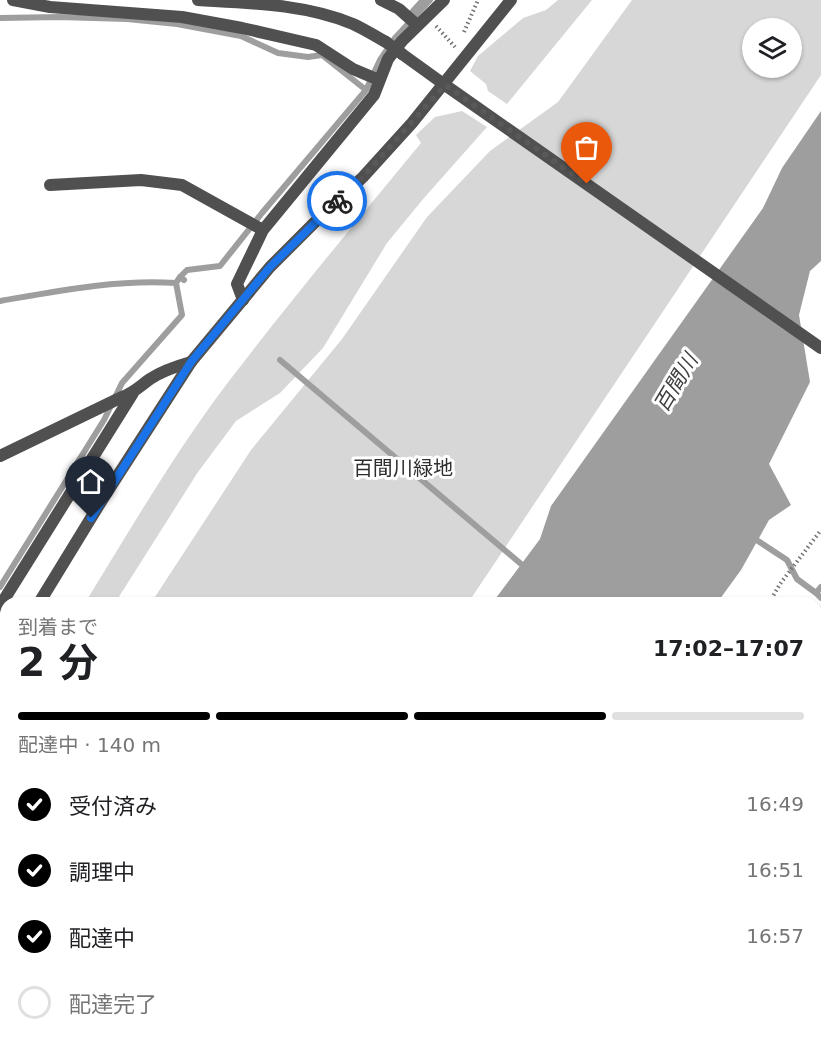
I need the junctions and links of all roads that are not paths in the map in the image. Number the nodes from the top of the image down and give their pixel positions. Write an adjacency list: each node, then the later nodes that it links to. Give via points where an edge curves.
1 (13, 0): 7 (street, via 50,7 182,17 242,28 316,45)
2 (198, 0): 8 (street, bridge, via 267,4 328,15 386,42)
3 (381, 0): 6 (street)
4 (444, 0): 6 (street)
5 (512, 0): 8 (street)
6 (413, 21): 7 (street)
7 (374, 78): 10 (street, via 374,95)
8 (445, 85): 11 (street, via 363,177 270,267); 12 (street)
9 (50, 185): 10 (street, via 141,180 182,185)
10 (257, 226): 11 (street, via 237,284)
11 (243, 300): 13 (street)
12 (821, 348)
13 (191, 362): 14 (street, via 150,379); 17 (street)
14 (128, 395): 15 (street); 16 (street)
15 (0, 456)
16 (5, 597)
17 (43, 597)

